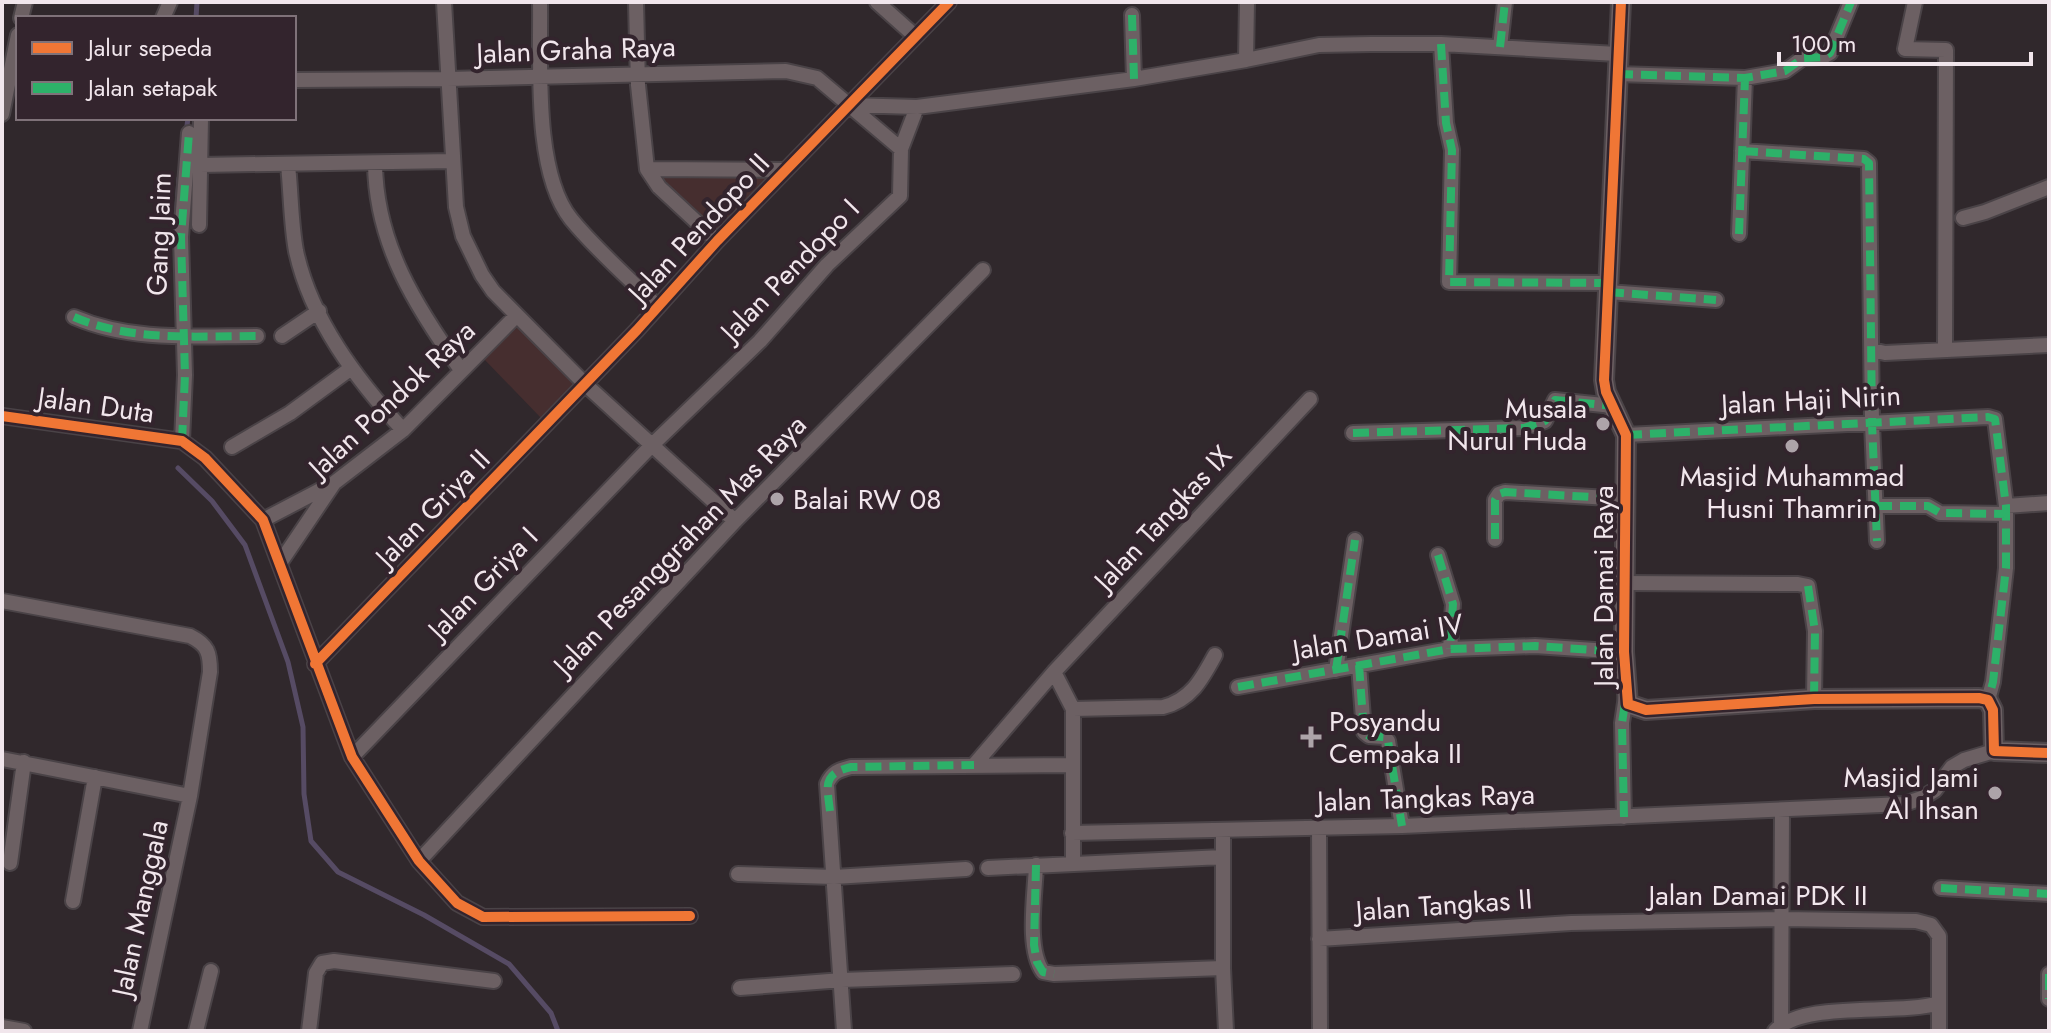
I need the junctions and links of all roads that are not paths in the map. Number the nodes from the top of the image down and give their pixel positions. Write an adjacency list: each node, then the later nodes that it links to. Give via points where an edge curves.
1 (444, 2): 22 (street)
2 (540, 2): 20 (street)
3 (636, 2): 18 (street)
4 (877, 2): 12 (street)
5 (949, 2): 12 (street, Jalan Pendopo II)
6 (1247, 2): 17 (street)
7 (1505, 2): 15 (street)
8 (1621, 2): 16 (street, Jalan Damai Raya)
9 (1851, 2): 21 (street, via 1827,56 1803,58 1785,71)
10 (1915, 2): 55 (street, via 1905,49 1946,50)
11 (1132, 15): 23 (street)
12 (915, 36): 25 (street, Jalan Pendopo II)
13 (1441, 44): 15 (street); 17 (street, via 1319,45); 44 (street, via 1452,150 1449,282)
14 (16, 45): 27 (street)
15 (1500, 47): 16 (street)
16 (1617, 54): 19 (street, Jalan Damai Raya)
17 (1246, 60): 23 (street)
18 (638, 74): 20 (street, Jalan Graha Raya); 25 (street, Jalan Graha Raya, via 795,73 817,78); 36 (street)
19 (1617, 74): 21 (street); 44 (street, Jalan Damai Raya)
20 (541, 76): 22 (street, Jalan Graha Raya); 46 (street, via 553,186 569,217)
21 (1745, 78): 31 (street)
22 (448, 79): 24 (street, Jalan Graha Raya); 32 (street)
23 (1134, 79): 26 (street)
24 (296, 80)
25 (849, 105): 26 (street); 30 (street, Jalan Graha Raya); 37 (street, Jalan Pendopo II)
26 (917, 107): 30 (street, Jalan Pendopo I)
27 (2, 114)
28 (201, 120): 34 (street)
29 (189, 133): 50 (street, Gang Jaim, via 181,237)
30 (901, 149): 67 (street, Jalan Pendopo I, via 900,196)
31 (1742, 151): 41 (street); 54 (street, via 1869,163)
32 (453, 161): 33 (street); 48 (street, via 463,236 482,275)
33 (375, 164): 35 (street); 57 (street, via 380,220 395,260)
34 (200, 165): 35 (street); 40 (street)
35 (288, 165): 47 (street, via 296,251)
36 (647, 169): 37 (street, Jalan Pendopo II); 42 (street)
37 (786, 170): 42 (street, Jalan Pendopo II)
38 (2049, 187): 39 (street)
39 (1963, 218)
40 (199, 225)
41 (1739, 234)
42 (717, 241): 46 (street, Jalan Pendopo II)
43 (983, 270): 75 (street, Jalan Pesanggrahan Mas Raya)
44 (1608, 287): 45 (street); 60 (street, Jalan Damai Raya, via 1604,380)
45 (1716, 300)
46 (658, 307): 58 (street, Jalan Pendopo II)
47 (319, 311): 52 (street); 56 (street)
48 (516, 316): 57 (street, Jalan Pondok Raya); 58 (street)
49 (74, 317): 50 (street, via 116,331)
50 (182, 336): 51 (street); 66 (street, Gang Jaim)
51 (257, 336)
52 (282, 336)
53 (2049, 345): 55 (street)
54 (1872, 350): 55 (street); 62 (street)
55 (1945, 350)
56 (350, 369): 63 (street); 68 (street)
57 (461, 370): 63 (street, Jalan Pondok Raya)
58 (585, 384): 67 (street); 86 (street, Jalan Griya II)
59 (1310, 399): 89 (street, Jalan Tangkas IX)
60 (1613, 406): 64 (street, via 1555,400 1545,421 1524,428); 65 (street, Jalan Damai Raya)
61 (2, 416): 66 (street, Jalan Duta)
62 (1872, 423): 65 (street, Jalan Haji Nirin); 72 (street); 73 (street, Jalan Haji Nirin, via 1988,417 1997,422)
63 (403, 430): 69 (street, Jalan Pondok Raya)
64 (1353, 433)
65 (1626, 435): 70 (street, Jalan Damai Raya)
66 (182, 441): 74 (street)
67 (652, 445): 75 (street); 97 (street, Jalan Griya I)
68 (232, 447)
69 (334, 483): 74 (street); 80 (street, Jalan Pondok Raya)
70 (1626, 499): 76 (street, via 1505,492 1495,500); 81 (street, Jalan Damai Raya)
71 (2049, 503): 73 (street)
72 (1876, 506): 73 (street, via 1928,506 1940,513); 78 (street)
73 (2006, 510): 93 (street, via 2006,568)
74 (263, 520): 80 (street)
75 (735, 521): 111 (street, Jalan Pesanggrahan Mas Raya)
76 (1495, 539)
77 (1355, 540): 88 (street)
78 (1877, 541)
79 (1438, 555): 83 (street, via 1453,604)
80 (280, 563): 86 (street)
81 (1624, 583): 84 (street, Jalan Damai Raya); 92 (street, via 1808,586 1815,631)
82 (2, 601): 103 (street, Jalan Manggala, via 190,636 203,643 210,672)
83 (1450, 649): 84 (street, Jalan Damai IV, via 1535,646); 87 (street, Jalan Damai IV)
84 (1624, 652): 91 (street, Jalan Damai Raya)
85 (1215, 655): 94 (street, via 1199,685 1175,704)
86 (315, 664): 97 (street)
87 (1359, 665): 88 (street, Jalan Damai IV); 106 (street, via 1364,732 1388,741)
88 (1336, 670): 90 (street, Jalan Damai IV)
89 (1054, 672): 94 (street); 100 (street, Jalan Tangkas IX)
90 (1238, 687)
91 (1626, 696): 92 (street, Jalan Damai Raya, via 1628,704 1646,710); 105 (street)
92 (1814, 699): 93 (street, Jalan Damai Raya)
93 (1988, 700): 95 (street)
94 (1073, 709): 101 (street)
95 (1994, 751): 96 (street); 104 (street, via 1952,767 1935,790 1904,804)
96 (2049, 753)
97 (352, 757): 111 (street)
98 (2, 759): 99 (street, Jalan Manggala)
99 (24, 762): 102 (street, Jalan Manggala); 112 (street)
100 (974, 765): 101 (street); 118 (street, via 837,770 827,784)
101 (1072, 765): 109 (street)
102 (95, 777): 103 (street, Jalan Manggala); 121 (street)
103 (190, 796): 138 (street, Jalan Manggala)
104 (1782, 811): 105 (street, Jalan Tangkas Raya); 123 (street)
105 (1624, 817): 106 (street, Jalan Tangkas Raya)
106 (1402, 826): 107 (street, Jalan Tangkas Raya)
107 (1319, 828): 108 (street, Jalan Tangkas Raya); 125 (street)
108 (1223, 830): 109 (street, Jalan Tangkas Raya); 110 (street)
109 (1072, 833): 113 (street)
110 (1223, 857): 113 (street); 126 (street)
111 (419, 861): 122 (street, via 457,903 483,917)
112 (10, 863)
113 (1073, 864): 114 (street)
114 (1036, 865): 115 (street); 126 (street, via 1034,945 1043,972)
115 (988, 868)
116 (966, 869): 118 (street)
117 (738, 874): 118 (street)
118 (834, 877): 130 (street)
119 (1941, 888): 120 (street)
120 (2049, 894)
121 (73, 901)
122 (690, 916)
123 (1781, 919): 124 (street, Jalan Damai PDK II); 134 (street, Jalan Damai PDK II, via 1931,925 1939,936); 136 (street)
124 (1571, 923): 125 (street, Jalan Tangkas II)
125 (1319, 939): 143 (street)
126 (1223, 968): 142 (street)
127 (211, 971): 139 (street)
128 (1013, 974): 130 (street)
129 (2049, 974): 133 (street)
130 (842, 980): 132 (street); 141 (street)
131 (494, 981): 140 (street, via 322,963 316,973)
132 (740, 988)
133 (2049, 999)
134 (1939, 1003): 136 (street, via 1807,1014); 144 (street)
135 (2, 1027): 137 (street)
136 (1779, 1029)
137 (24, 1031)
138 (140, 1031)
139 (196, 1031)
140 (309, 1031)
141 (844, 1031)
142 (1226, 1031)
143 (1320, 1031)
144 (1939, 1031)

